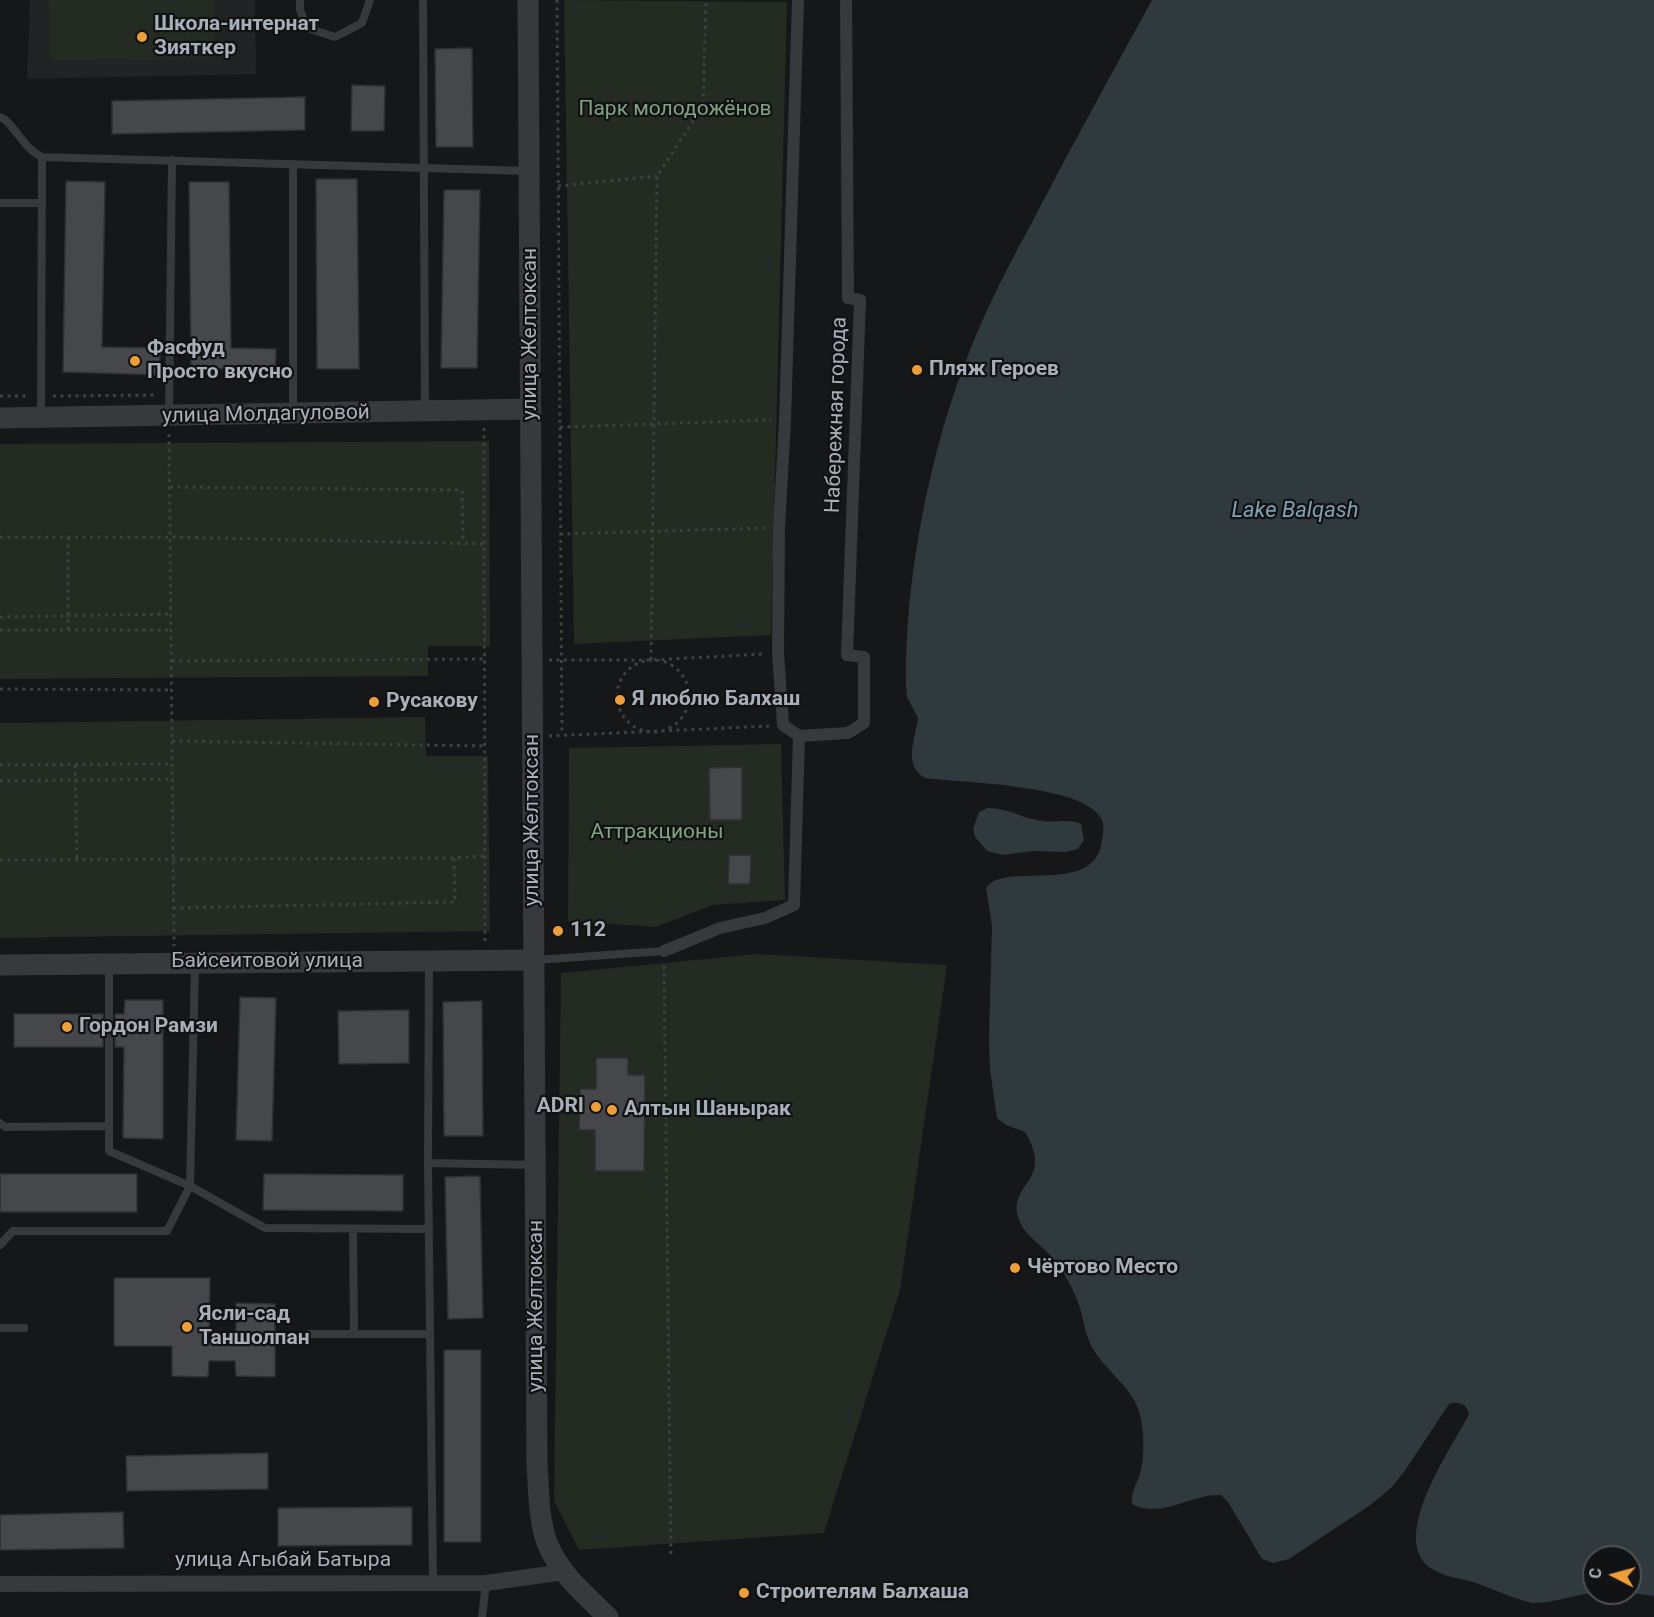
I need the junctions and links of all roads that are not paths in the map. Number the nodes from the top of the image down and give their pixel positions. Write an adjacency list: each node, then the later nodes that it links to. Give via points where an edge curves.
1 (300, 0): 2 (lane, via 307,28 335,37 362,23)
2 (370, 0)
3 (423, 0): 11 (lane)
4 (528, 0): 12 (street, улица Желтоксан)
5 (798, 0): 21 (street, via 778,653 783,725)
6 (846, 0): 21 (street, Набережная города, via 848,298 860,300 847,655 864,657 864,723 848,733)
7 (0, 117): 8 (lane, via 7,120 33,153)
8 (42, 156): 9 (lane); 14 (lane)
9 (172, 160): 10 (lane); 18 (lane)
10 (292, 164): 11 (lane); 17 (lane)
11 (425, 168): 12 (lane); 16 (lane)
12 (531, 171): 15 (street, улица Желтоксан)
13 (0, 203): 14 (lane)
14 (42, 203): 20 (lane)
15 (531, 409): 16 (street, улица Молдагуловой); 23 (street, улица Желтоксан)
16 (424, 412): 17 (street, улица Молдагуловой)
17 (293, 415): 18 (street, улица Молдагуловой)
18 (169, 416): 20 (street, улица Молдагуловой)
19 (0, 418): 20 (street, улица Молдагуловой)
20 (41, 418)
21 (799, 736): 22 (street, via 794,905 765,918 720,928)
22 (664, 951): 23 (lane)
23 (533, 960): 24 (street, Байсеитовой улица); 31 (street, улица Желтоксан)
24 (429, 961): 26 (street, Байсеитовой улица); 30 (lane)
25 (110, 963): 26 (street, Байсеитовой улица); 27 (street, Байсеитовой улица); 29 (lane)
26 (184, 963): 32 (lane)
27 (0, 965)
28 (0, 1123): 29 (lane, via 5,1127)
29 (108, 1126): 32 (lane, via 109,1150)
30 (428, 1163): 31 (lane); 34 (lane)
31 (537, 1165): 41 (street, улица Желтоксан, via 537,1465 540,1510 548,1544)
32 (190, 1186): 33 (lane, via 266,1228); 35 (lane, via 167,1231 13,1232)
33 (353, 1229): 34 (lane); 39 (lane)
34 (429, 1229): 40 (lane)
35 (0, 1245)
36 (0, 1328): 37 (lane)
37 (24, 1328)
38 (309, 1334): 39 (lane)
39 (354, 1334): 40 (lane)
40 (430, 1334): 44 (lane)
41 (564, 1572): 42 (street, улица Агыбай Батыра); 46 (street, улица Желтоксан)
42 (486, 1583): 44 (street, улица Агыбай Батыра); 45 (lane)
43 (0, 1584): 44 (street, улица Агыбай Батыра)
44 (433, 1584)
45 (482, 1617)
46 (608, 1617)

